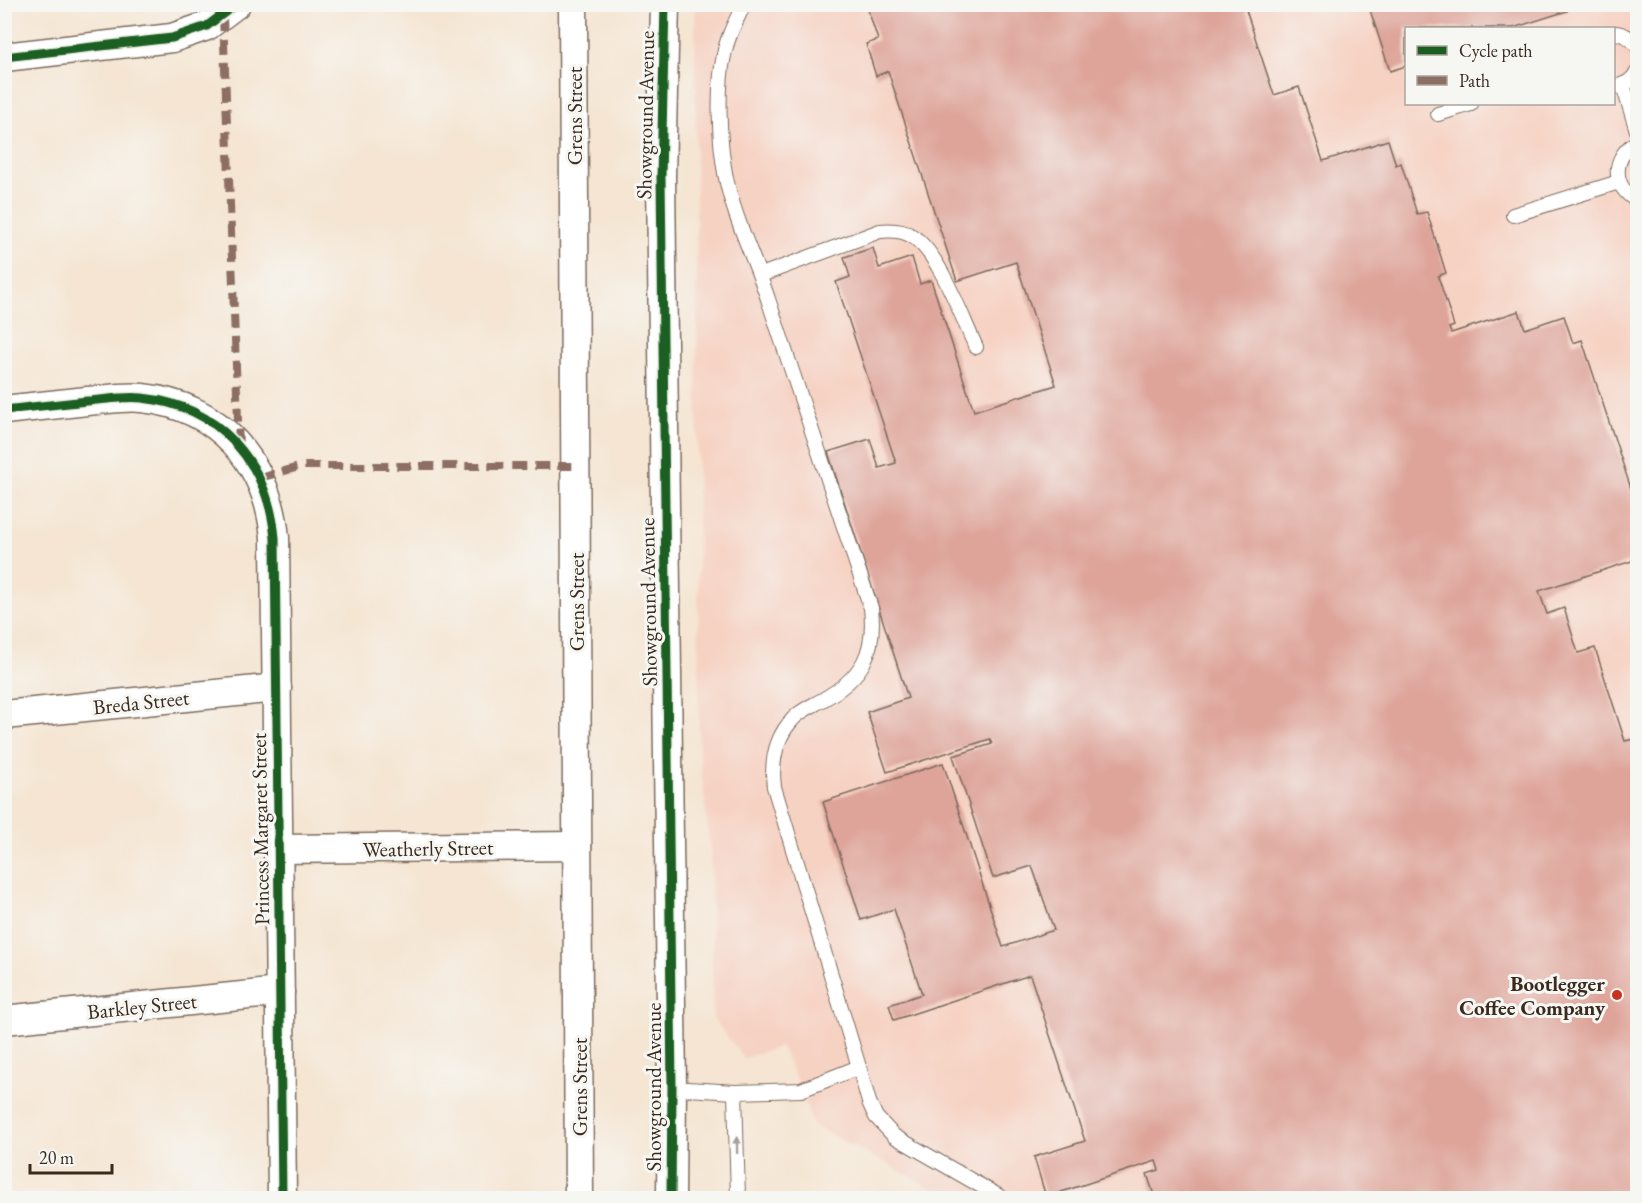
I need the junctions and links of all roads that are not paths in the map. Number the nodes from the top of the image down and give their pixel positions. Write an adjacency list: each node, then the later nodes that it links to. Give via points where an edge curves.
1 (236, 4): 7 (street, via 207,26 172,38)
2 (573, 4): 22 (street, Grens Street)
3 (665, 4): 27 (street, Showground Avenue, via 662,177)
4 (744, 4): 17 (lane, via 724,55 721,140 733,203)
5 (1615, 33): 6 (lane, via 1632,39)
6 (1638, 48)
7 (4, 57)
8 (1638, 71): 9 (lane)
9 (1618, 85): 12 (lane)
10 (1468, 105): 11 (lane)
11 (1438, 114)
12 (1638, 134)
13 (1638, 141): 14 (lane, via 1628,146 1621,157 1617,169)
14 (1619, 182): 15 (lane, via 1625,193); 16 (lane)
15 (1638, 201)
16 (1513, 215)
17 (760, 275): 18 (lane, via 880,231 903,232 922,245 941,272); 26 (lane, via 871,608 872,635 865,662 846,685 794,718 776,747 772,773)
18 (976, 347)
19 (4, 410): 20 (street, Princess Margaret Street, via 140,398 187,409 224,431 251,463 274,520)
20 (277, 688): 21 (street, Breda Street); 23 (street, Princess Margaret Street)
21 (4, 715)
22 (577, 846): 23 (street, Weatherly Street); 30 (street, Grens Street)
23 (278, 849): 24 (street, Princess Margaret Street)
24 (280, 992): 25 (street, Barkley Street); 29 (street, Princess Margaret Street)
25 (4, 1020)
26 (859, 1067): 28 (lane, via 801,1090); 33 (lane, via 869,1102 883,1126)
27 (672, 1088): 28 (lane); 31 (street, Showground Avenue)
28 (735, 1092): 32 (lane, one-way to 28)
29 (282, 1198)
30 (579, 1198)
31 (671, 1198)
32 (738, 1198)
33 (1002, 1198)

